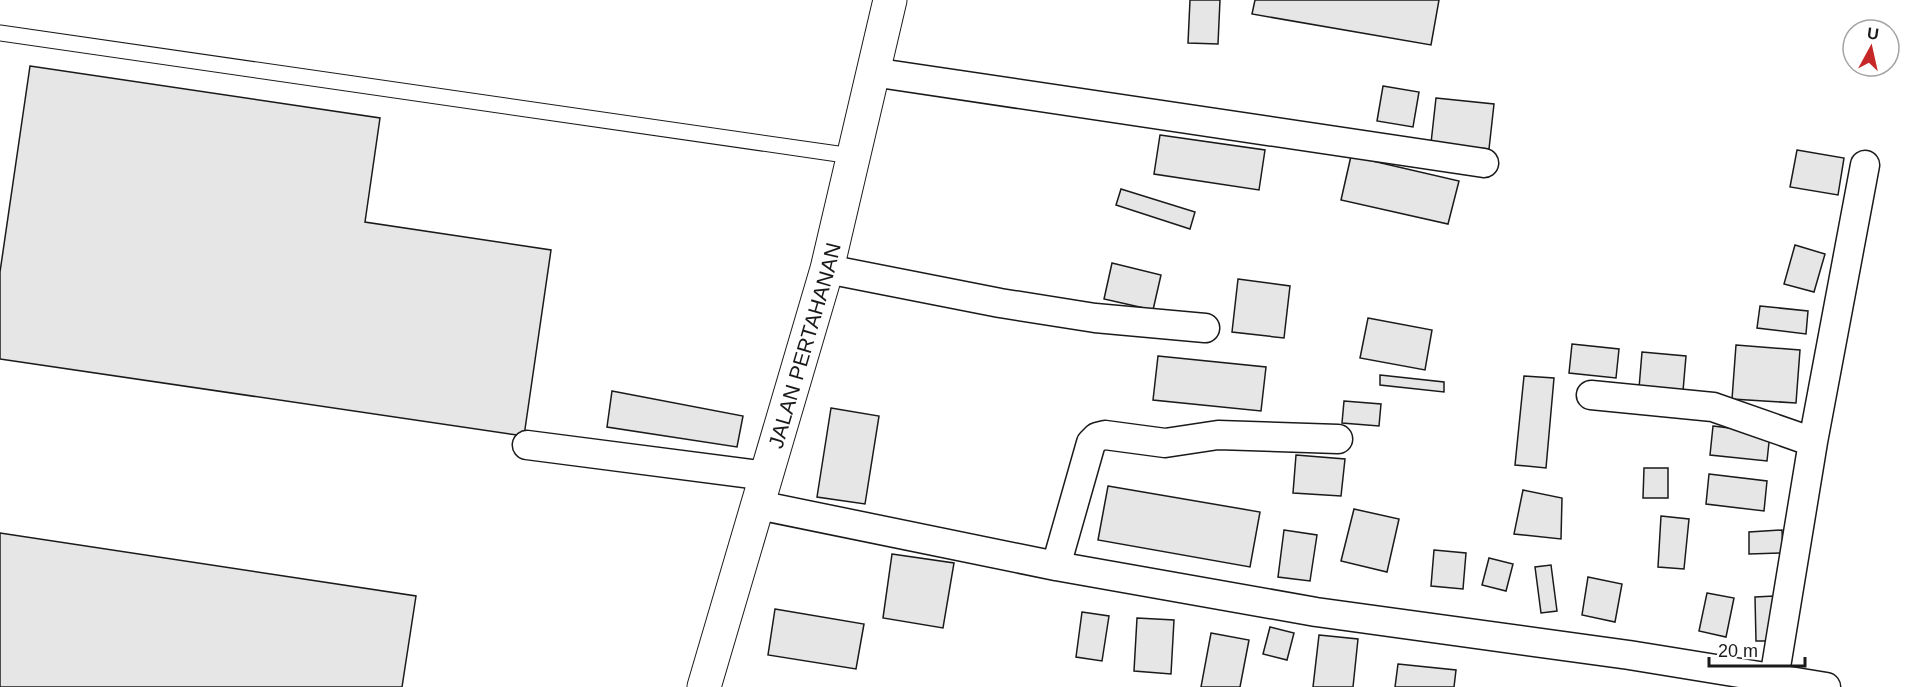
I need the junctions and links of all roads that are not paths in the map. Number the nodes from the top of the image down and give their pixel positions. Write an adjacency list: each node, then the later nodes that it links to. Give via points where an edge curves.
1 (890, 0): 3 (main road, JALAN PERTAHANAN)
2 (0, 33): 4 (lane)
3 (872, 72): 4 (main road, JALAN PERTAHANAN); 5 (street)
4 (852, 156): 7 (main road, JALAN PERTAHANAN)
5 (1484, 163)
6 (1865, 165): 11 (street)
7 (827, 269): 8 (street, via 1095,318); 13 (main road, JALAN PERTAHANAN)
8 (1205, 328)
9 (1590, 395): 11 (street, via 1713,406)
10 (1338, 439): 14 (street, via 1218,435 1165,442 1097,437 1091,443)
11 (1813, 442): 15 (street)
12 (527, 445): 13 (street)
13 (762, 491): 14 (street); 16 (main road, JALAN PERTAHANAN)
14 (1056, 566): 15 (street, via 1316,612)
15 (1774, 679): 17 (street)
16 (704, 687)
17 (1826, 687)

